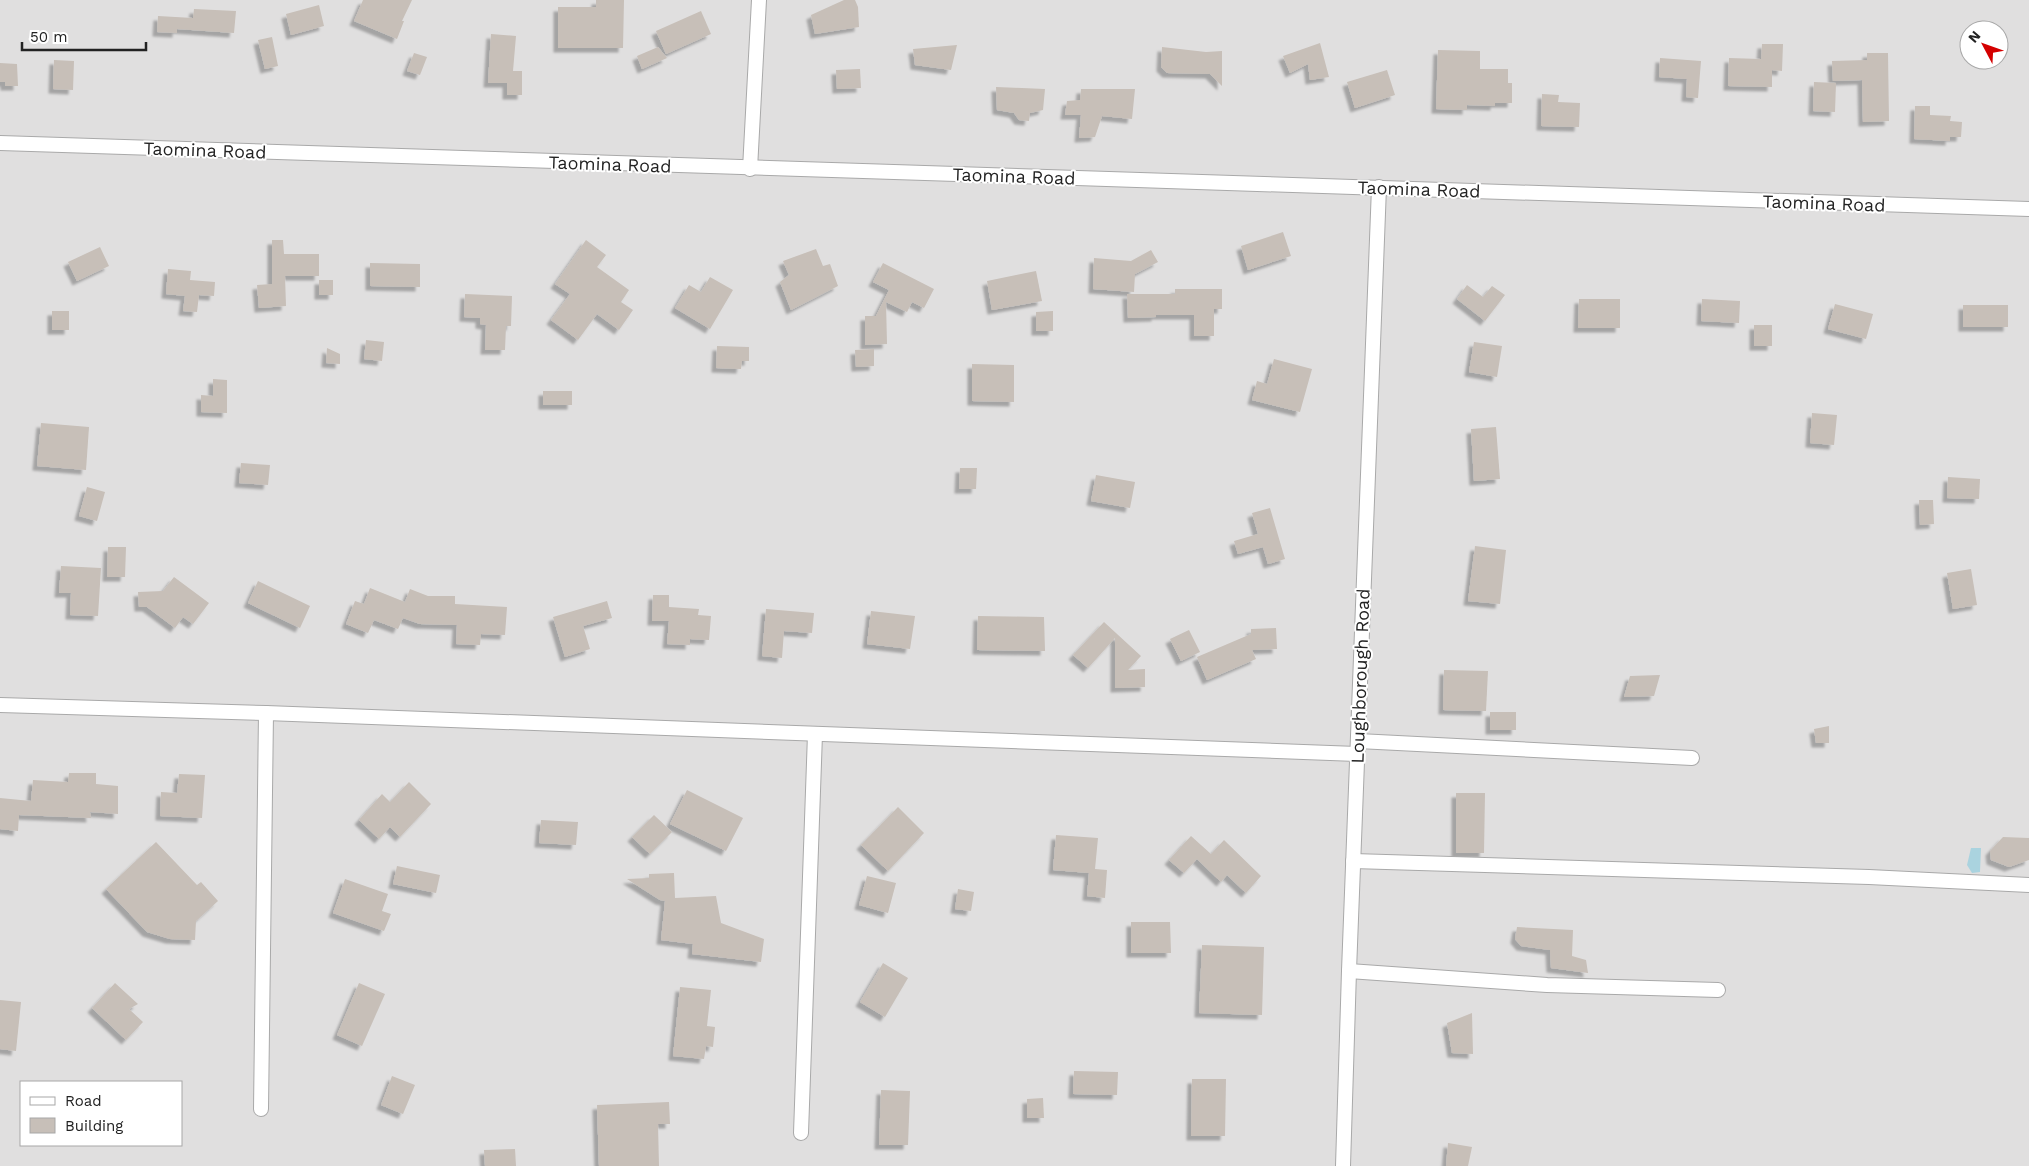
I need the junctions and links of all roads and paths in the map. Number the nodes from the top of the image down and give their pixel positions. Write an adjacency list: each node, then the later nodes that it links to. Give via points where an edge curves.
1 (759, 0): 3 (street)
2 (0, 143): 3 (street, Taomina Road)
3 (750, 169): 4 (street, Taomina Road)
4 (1379, 187): 5 (street, Taomina Road); 9 (street, Loughborough Road)
5 (2029, 209)
6 (0, 705): 7 (street)
7 (266, 713): 8 (street); 15 (street)
8 (815, 734): 9 (street); 16 (street)
9 (1357, 747): 10 (street); 11 (street, Loughborough Road)
10 (1692, 758)
11 (1353, 861): 12 (street); 13 (street, Loughborough Road)
12 (2029, 885)
13 (1349, 971): 14 (street, via 1547,985); 17 (street, Loughborough Road)
14 (1718, 990)
15 (261, 1108)
16 (801, 1134)
17 (1343, 1166)

